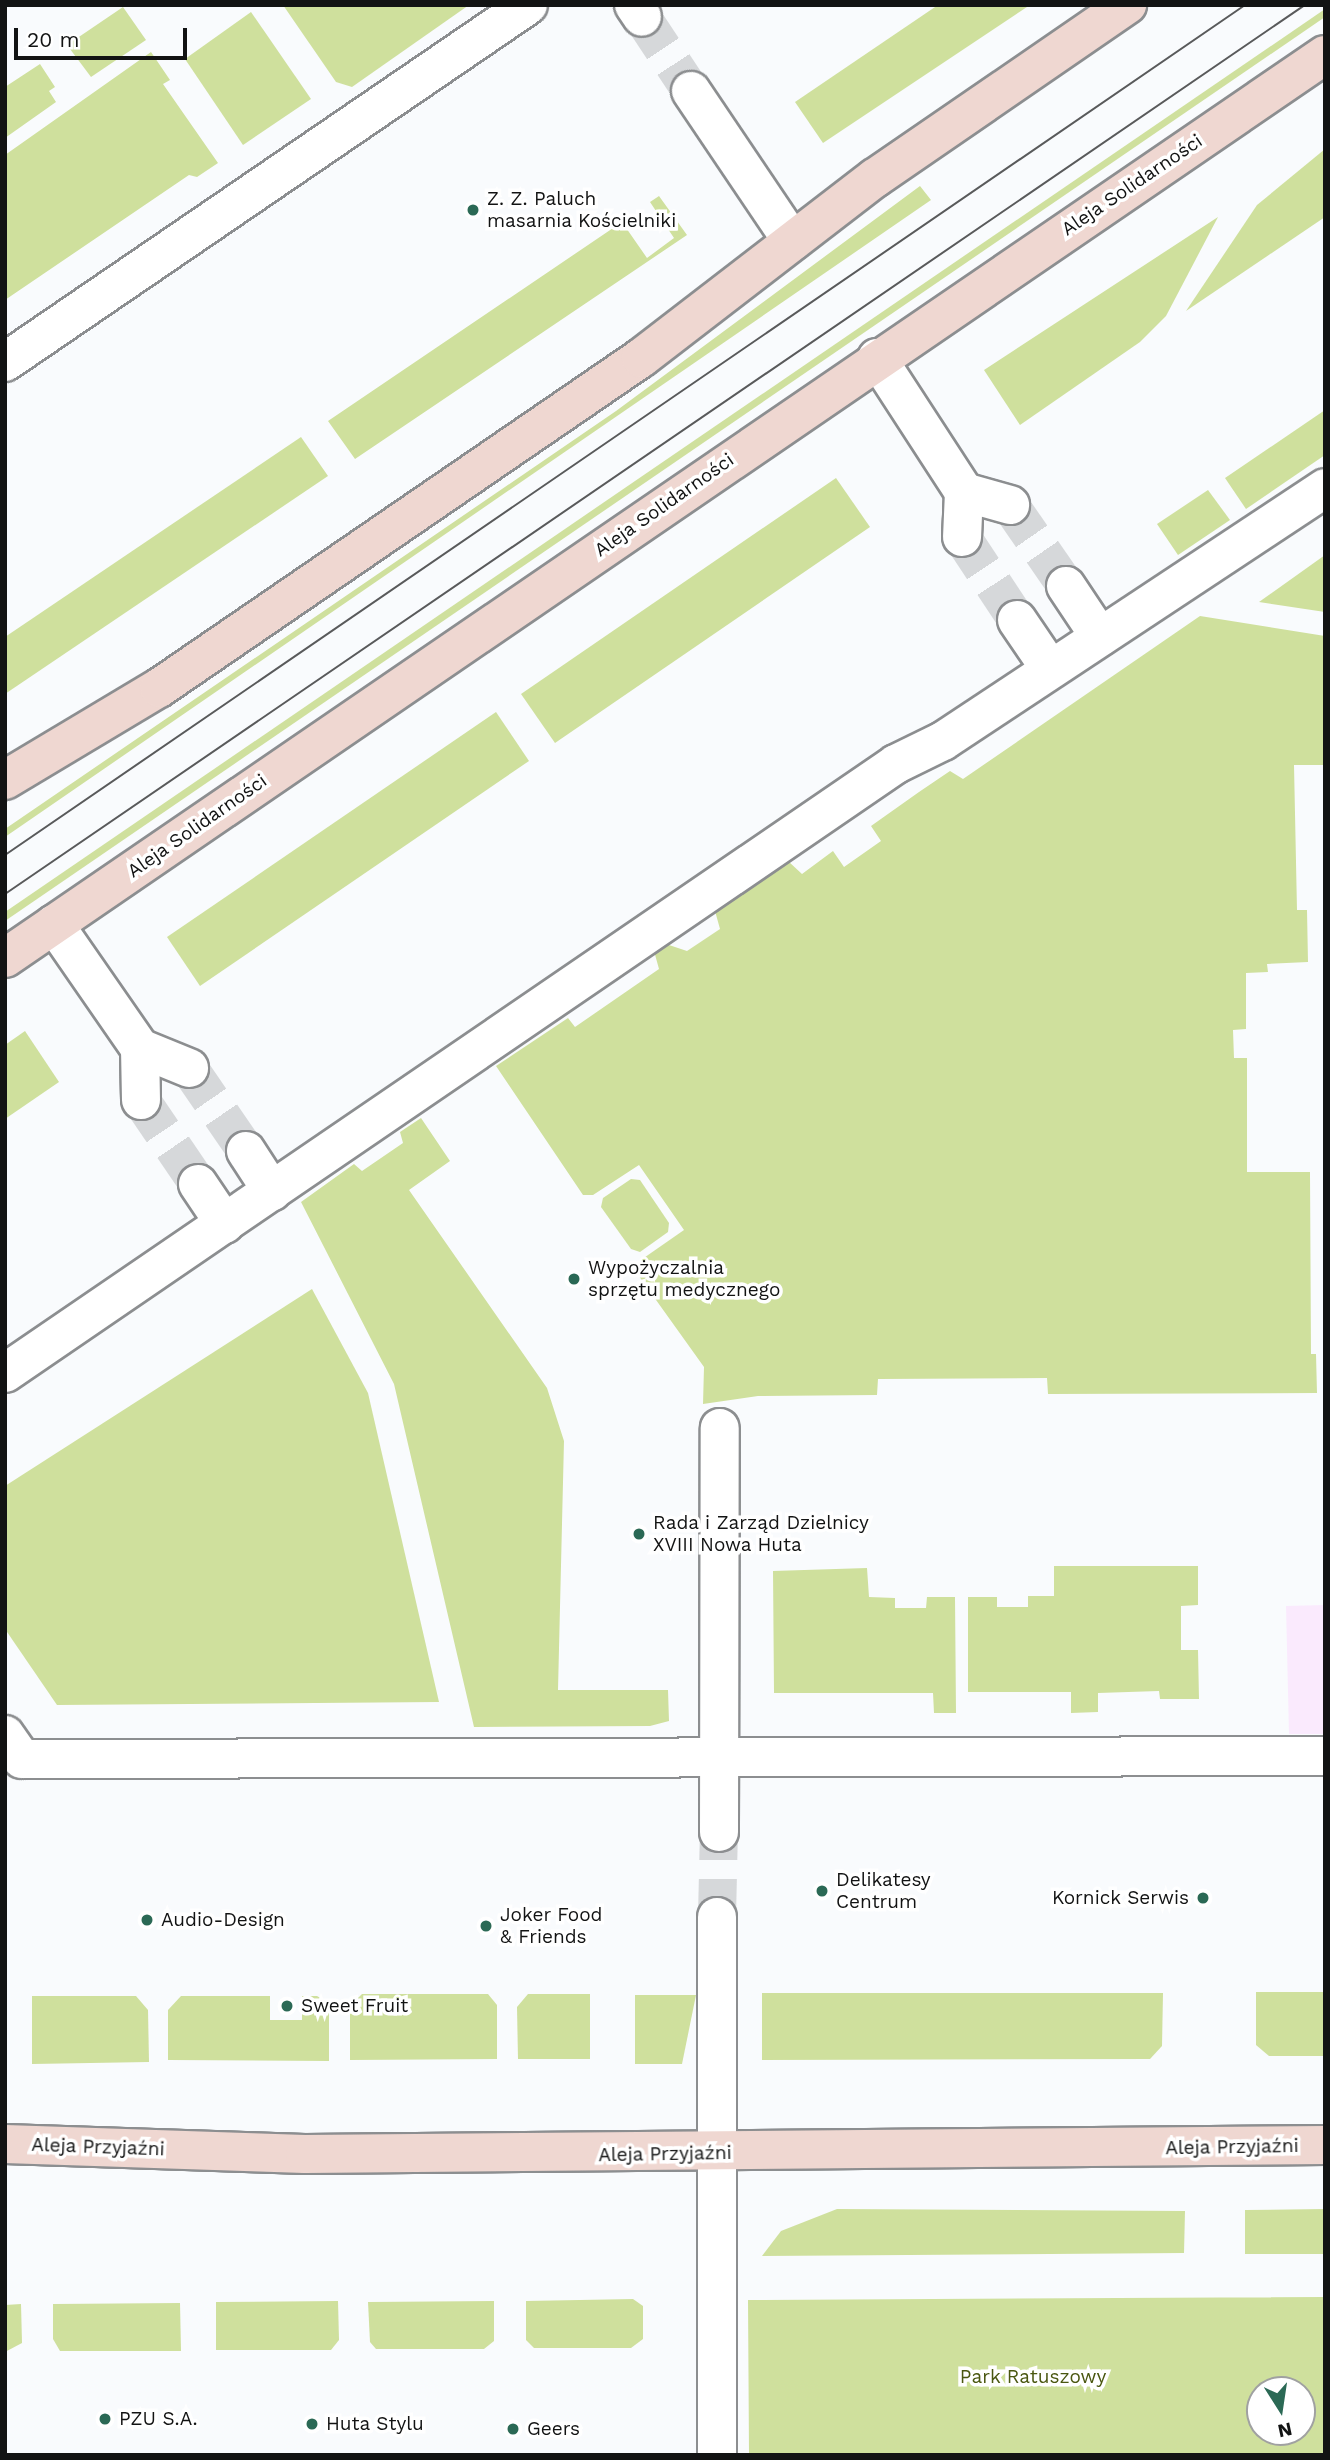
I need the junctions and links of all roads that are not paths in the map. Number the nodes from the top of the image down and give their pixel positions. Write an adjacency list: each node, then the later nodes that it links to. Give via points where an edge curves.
1 (528, 5): 7 (street)
2 (1127, 5): 5 (street)
3 (1325, 55): 6 (street, Aleja Solidarności)
4 (691, 91): 5 (street)
5 (792, 241): 16 (street, via 642,358 159,688)
6 (877, 358): 9 (street); 17 (street, Aleja Solidarności)
7 (5, 362)
8 (1325, 488): 14 (street)
9 (964, 492): 10 (street); 11 (street)
10 (1010, 505)
11 (962, 537)
12 (1066, 586): 14 (street)
13 (1017, 620): 15 (street)
14 (1100, 637): 15 (street)
15 (1049, 667): 24 (street, via 943,741 896,764)
16 (5, 780)
17 (54, 924): 18 (street, Aleja Solidarności); 19 (street)
18 (5, 958)
19 (140, 1048): 20 (street); 21 (street)
20 (189, 1068)
21 (141, 1100)
22 (246, 1151): 24 (street)
23 (198, 1184): 25 (street)
24 (272, 1191): 25 (street)
25 (225, 1224): 26 (street)
26 (5, 1373)
27 (720, 1428): 30 (street)
28 (5, 1735): 30 (street, via 22,1759)
29 (1325, 1756): 30 (street)
30 (719, 1759): 31 (street)
31 (719, 1832)
32 (717, 1917): 35 (street)
33 (5, 2144): 35 (street, Aleja Przyjaźni, via 304,2154)
34 (1325, 2145): 35 (street, Aleja Przyjaźni)
35 (715, 2153): 36 (street)
36 (717, 2455)

